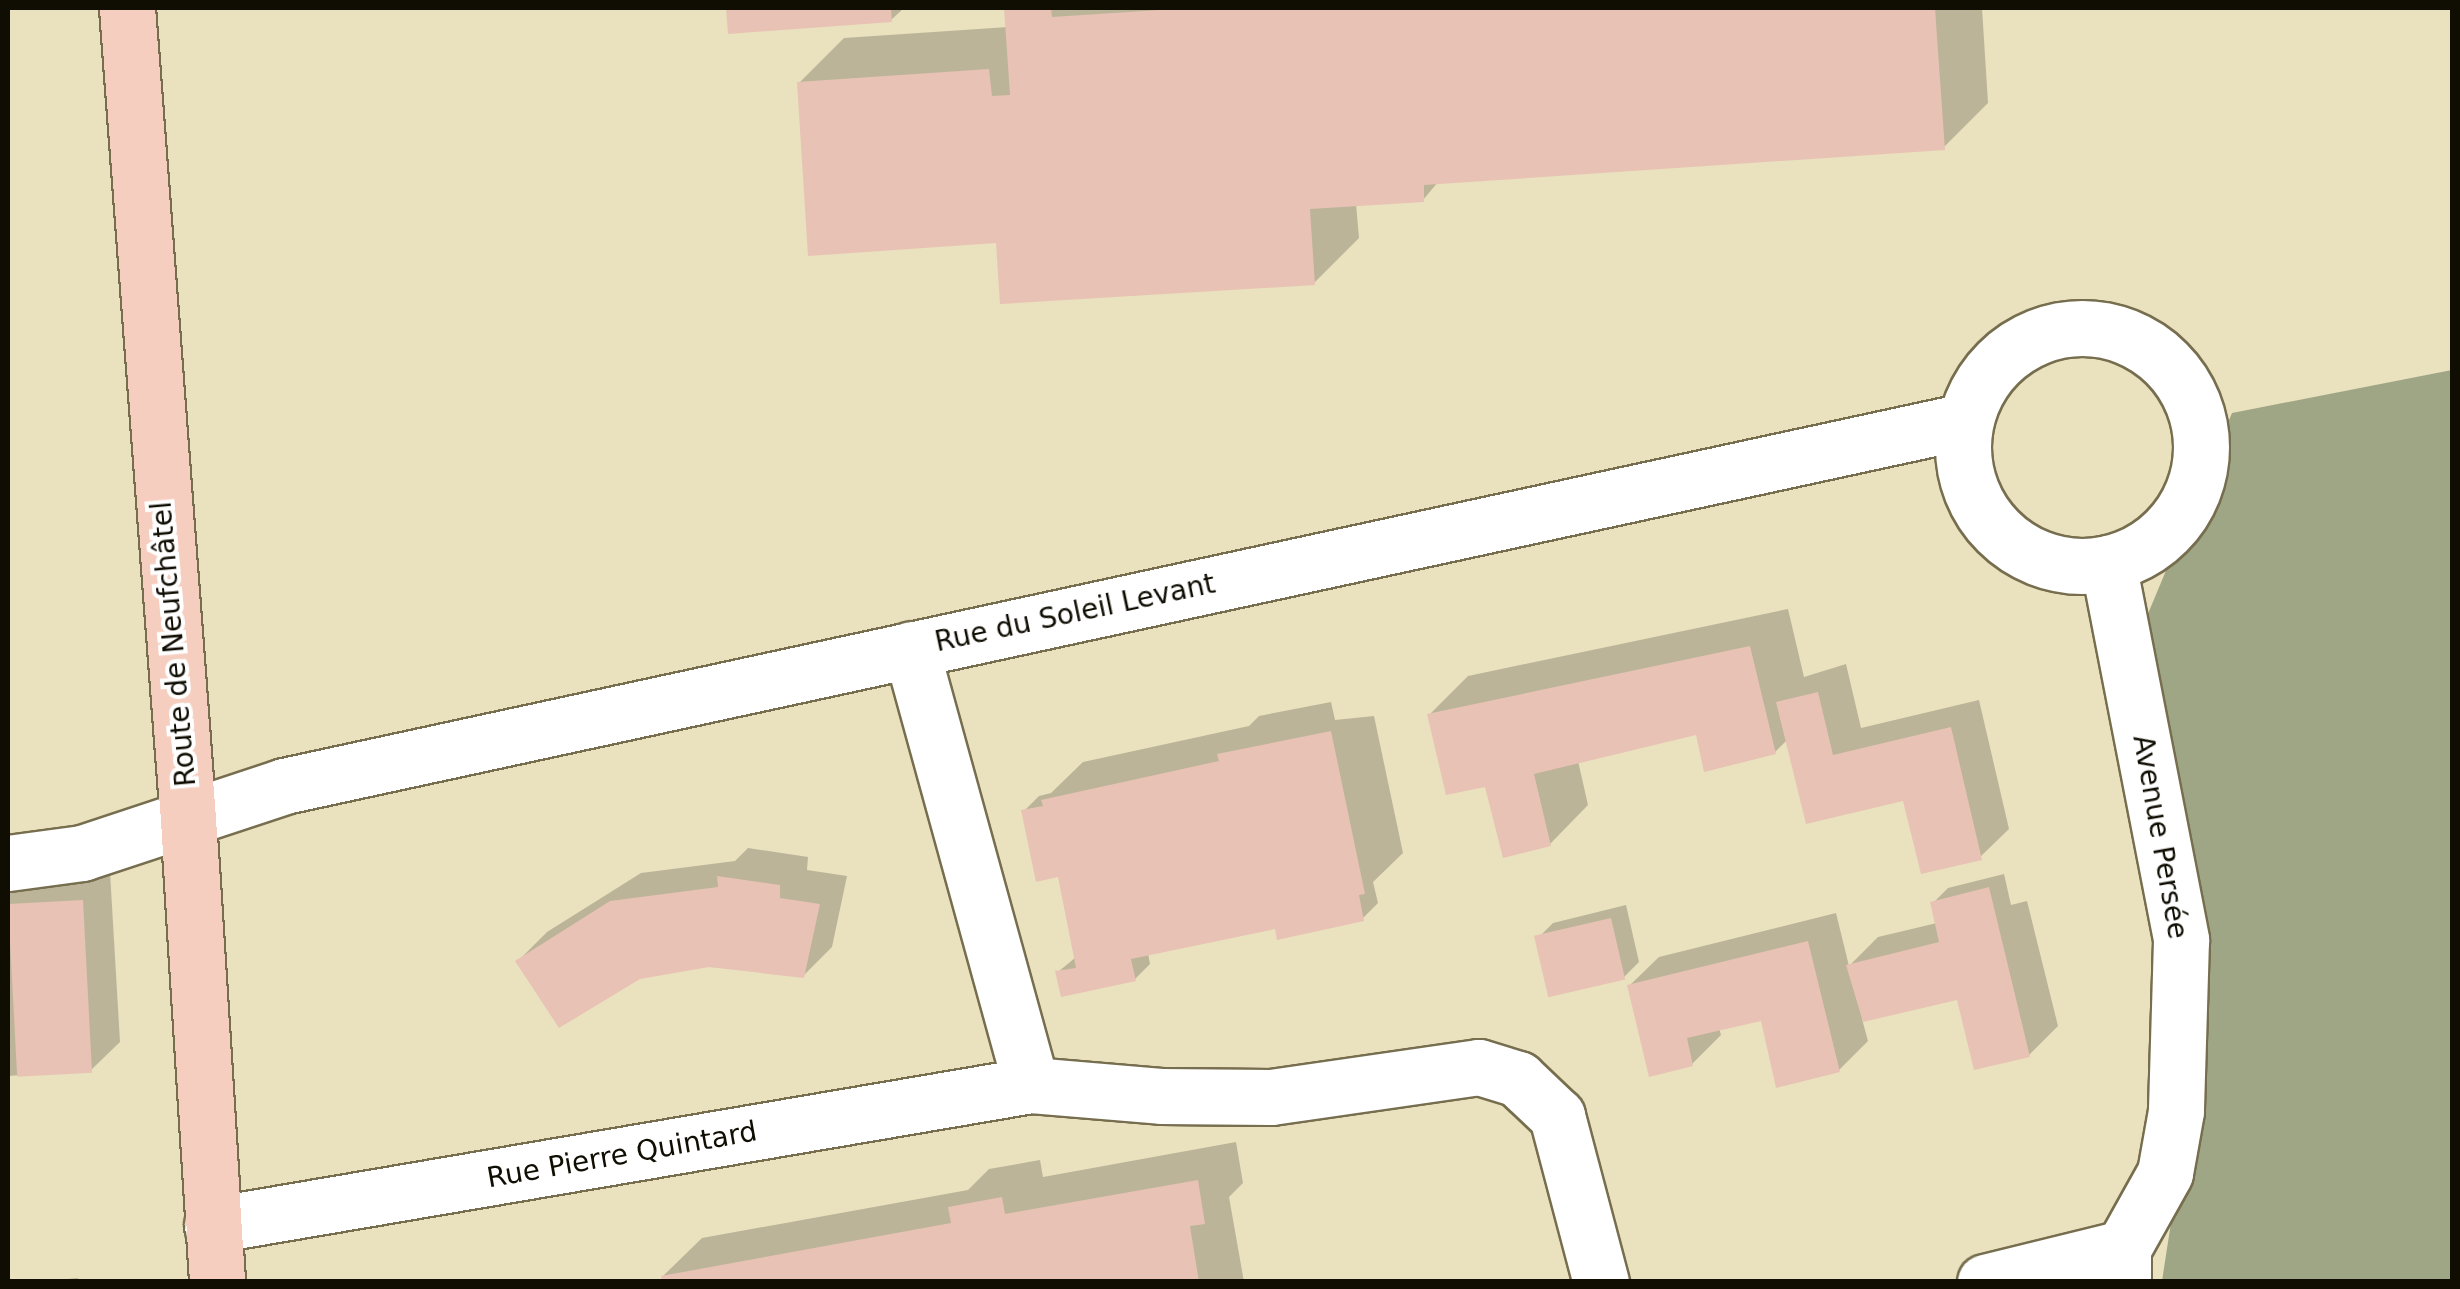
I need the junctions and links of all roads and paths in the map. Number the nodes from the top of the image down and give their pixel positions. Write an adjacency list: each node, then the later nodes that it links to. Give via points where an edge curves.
1 (127, 8): 5 (main road, Route de Neufchâtel)
2 (1965, 421): 3 (street, via 1967,480 1996,531 2048,562); 3 (street, via 1992,368 2015,347 2071,327 2130,337 2176,373 2200,428 2195,487 2161,537); 4 (street, Rue du Soleil Levant)
3 (2108, 564): 9 (street, Avenue Persée, via 2181,940 2176,1111 2164,1173)
4 (910, 648): 5 (street, Rue du Soleil Levant, via 284,786); 7 (street)
5 (188, 819): 6 (street, Rue du Soleil Levant, via 82,854); 8 (main road, Route de Neufchâtel)
6 (8, 863)
7 (1032, 1085): 8 (street, Rue Pierre Quintard); 11 (street, Rue Pierre Quintard, via 1271,1097 1479,1067 1518,1079 1556,1116)
8 (212, 1225): 10 (main road, Route de Neufchâtel)
9 (2123, 1265): 12 (street)
10 (217, 1282)
11 (1601, 1282)
12 (1985, 1282)

